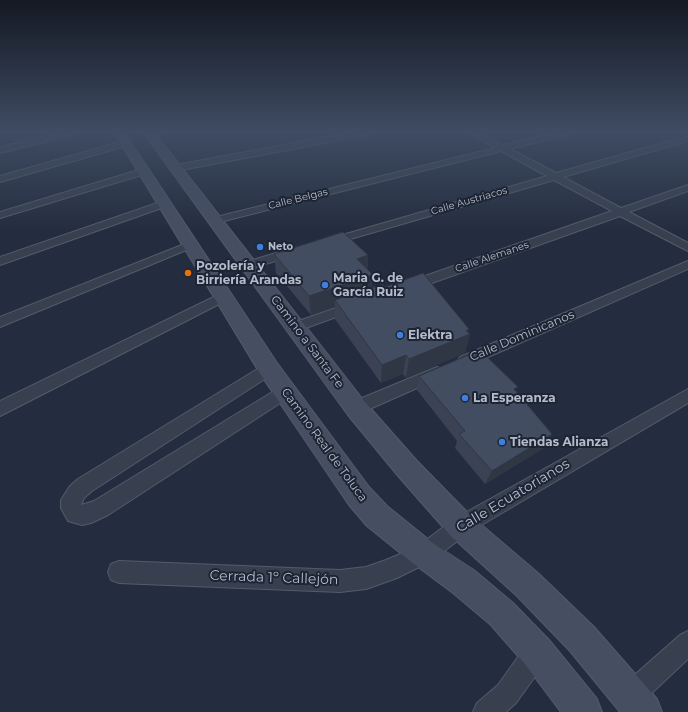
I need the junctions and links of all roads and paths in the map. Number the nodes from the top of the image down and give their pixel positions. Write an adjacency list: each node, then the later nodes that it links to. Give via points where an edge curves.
1 (41, 165): 11 (street)
2 (141, 165): 9 (main road, Camino Real de Toluca)
3 (174, 165): 8 (main road, Camino a Santa Fe)
4 (191, 165): 8 (street)
5 (430, 165): 16 (street, Calle Belgas)
6 (534, 165): 10 (street)
7 (592, 165): 10 (street, Calle Austriacos)
8 (176, 168): 16 (main road, Camino a Santa Fe)
9 (145, 171): 13 (main road, Camino Real de Toluca); 15 (street)
10 (554, 176): 14 (street); 18 (street, Calle Austriacos)
11 (0, 179)
12 (688, 188): 14 (street, Calle Alemanes)
13 (166, 203): 17 (main road, Camino Real de Toluca); 21 (street)
14 (621, 212): 19 (street); 24 (street, Calle Alemanes)
15 (0, 216)
16 (216, 220): 22 (main road, Camino a Santa Fe)
17 (192, 244): 25 (main road, Camino Real de Toluca); 27 (street)
18 (318, 245)
19 (688, 248)
20 (303, 250): 22 (street)
21 (0, 261)
22 (250, 265): 28 (main road, Camino a Santa Fe)
23 (688, 265): 32 (street, Calle Dominicanos)
24 (399, 290)
25 (224, 296): 29 (main road, Camino Real de Toluca); 33 (street)
26 (362, 303): 28 (street)
27 (0, 322)
28 (295, 327): 32 (main road, Camino a Santa Fe)
29 (269, 369): 30 (main road, Camino Real de Toluca); 30 (street, via 85,485 76,492 70,508 75,514 82,515 101,508)
30 (285, 392): 35 (main road, Camino Real de Toluca, via 359,496 377,516)
31 (688, 395): 34 (street, Calle Ecuatorianos)
32 (356, 408): 34 (main road, Camino a Santa Fe)
33 (0, 409)
34 (461, 526): 35 (street, Calle Ecuatorianos); 39 (main road, via 528,585 582,639)
35 (424, 554): 36 (street, Cerrada 1º Callejón, via 366,578 340,581); 38 (main road, Camino Real de Toluca, via 464,582 502,614)
36 (119, 572)
37 (688, 643): 39 (street)
38 (537, 652): 40 (street, via 507,694); 41 (main road, Camino Real de Toluca)
39 (637, 704)
40 (486, 712)
41 (584, 712)

